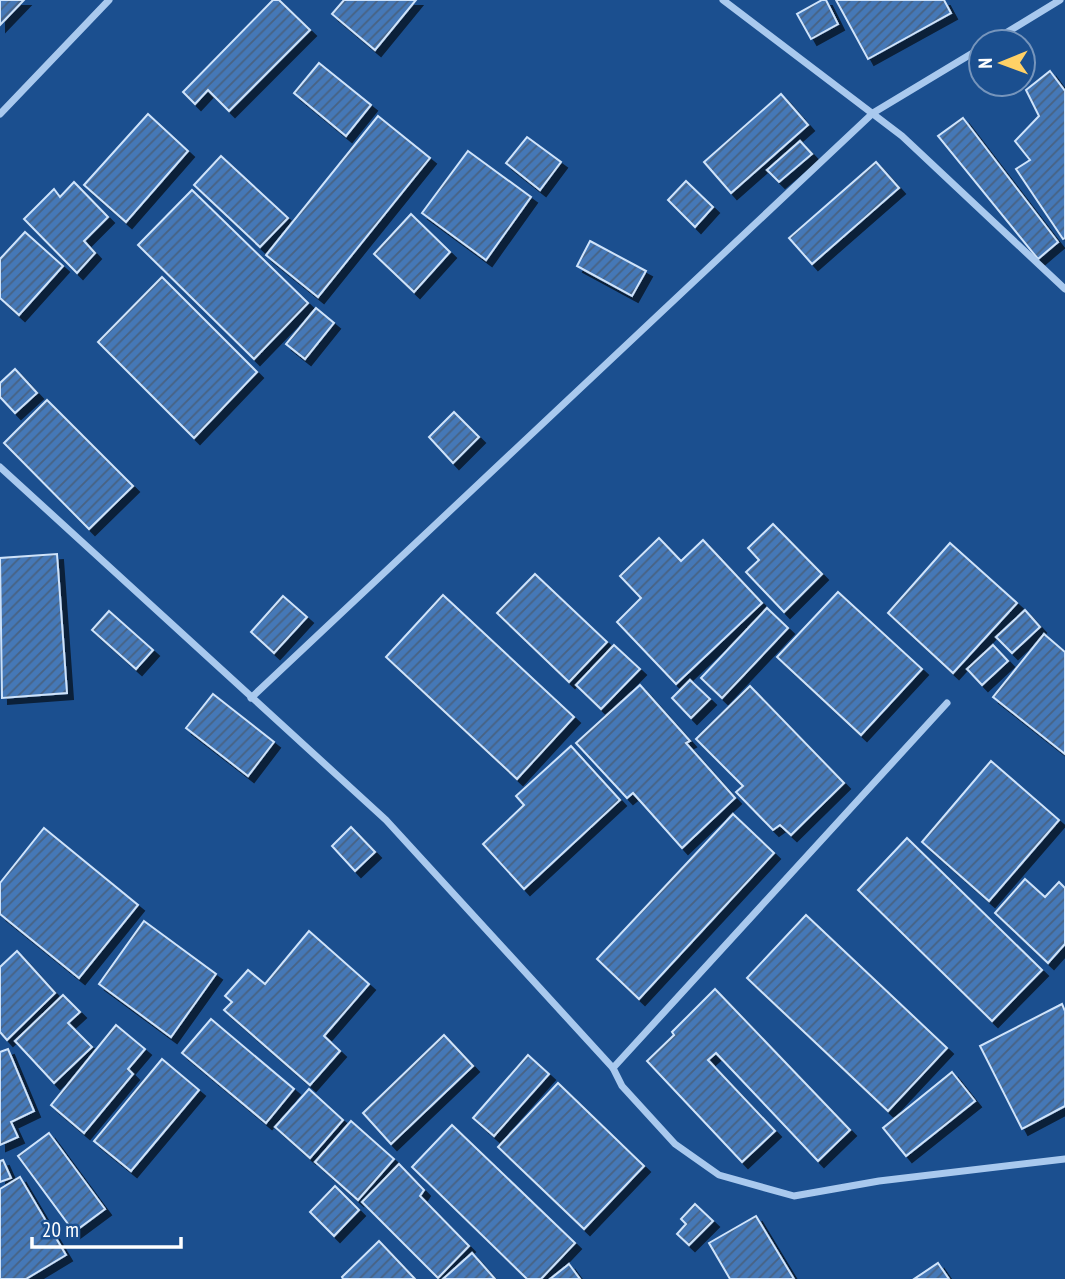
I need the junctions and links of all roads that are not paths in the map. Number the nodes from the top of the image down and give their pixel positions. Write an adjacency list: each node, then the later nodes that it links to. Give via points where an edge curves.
1 (109, 0): 7 (street)
2 (723, 0): 6 (street)
3 (1060, 0): 4 (street)
4 (1014, 28)
5 (967, 56): 6 (street)
6 (873, 113): 8 (street); 10 (street)
7 (0, 114)
8 (1065, 289)
9 (0, 467): 10 (street)
10 (251, 698): 12 (street, via 386,820)
11 (947, 703): 12 (street)
12 (613, 1068): 13 (street, via 622,1086 675,1144 719,1175 794,1196)
13 (1065, 1159)

